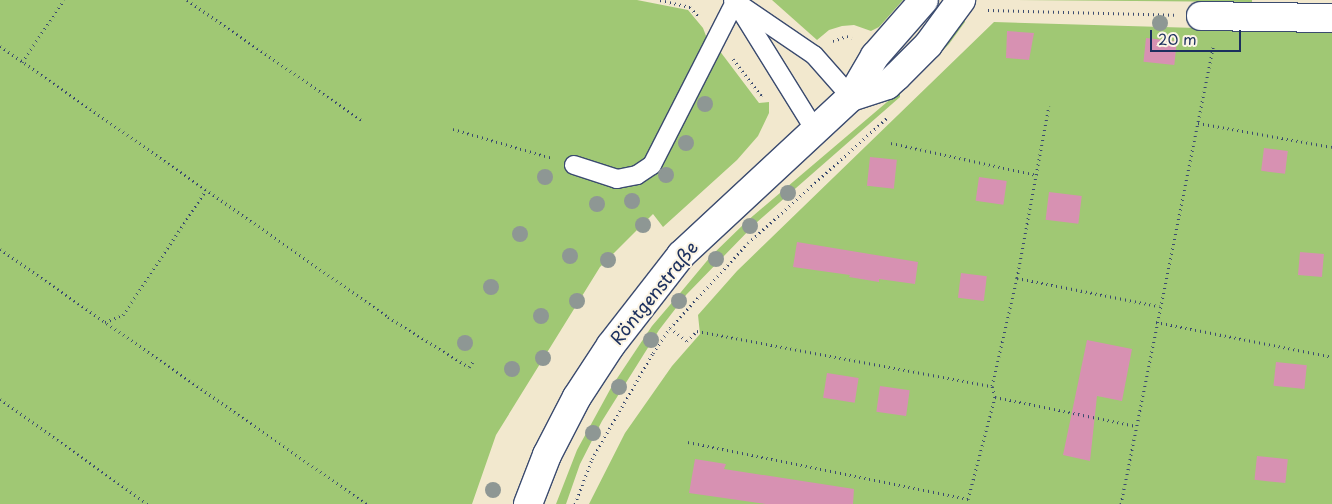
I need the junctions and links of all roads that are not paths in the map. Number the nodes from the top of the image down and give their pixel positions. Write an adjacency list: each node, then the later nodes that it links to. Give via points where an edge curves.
1 (924, 0): 6 (street, Röntgenstraße, via 875,56)
2 (734, 1): 6 (lane, via 814,55); 7 (lane); 8 (lane, via 652,165 637,175 617,179)
3 (971, 5): 6 (street, Röntgenstraße, via 887,85)
4 (1210, 16): 5 (street)
5 (1332, 18)
6 (851, 97): 7 (street, Röntgenstraße)
7 (815, 130): 9 (street, Röntgenstraße, via 681,255 611,345 577,396 546,455)
8 (574, 165)
9 (528, 504)

